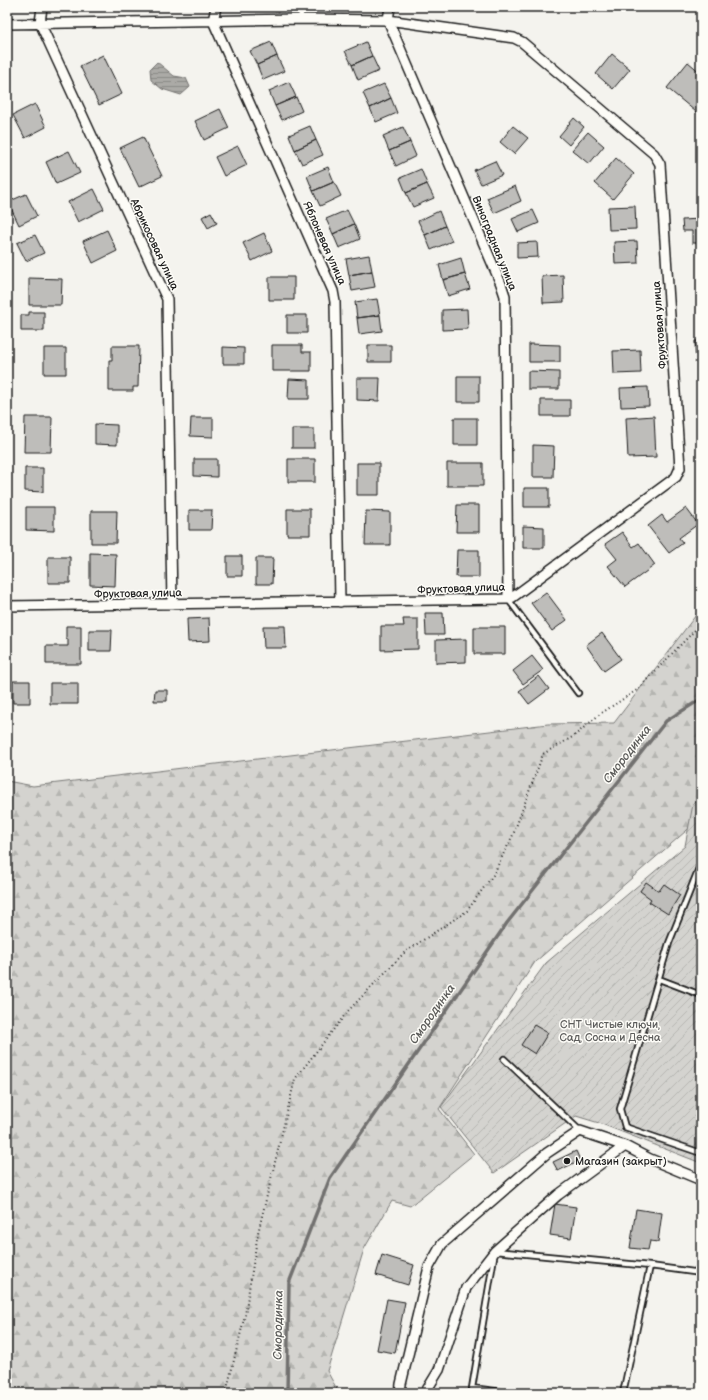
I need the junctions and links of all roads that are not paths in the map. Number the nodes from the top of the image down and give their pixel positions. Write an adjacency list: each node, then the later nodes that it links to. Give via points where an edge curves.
1 (42, 7): 8 (street)
2 (216, 7): 7 (street)
3 (302, 7): 5 (lane)
4 (390, 7): 6 (street)
5 (300, 19): 6 (street, Фруктовая улица); 7 (street, Фруктовая улица)
6 (388, 20): 10 (street, Виноградная улица, via 505,296); 10 (street, Фруктовая улица, via 518,39 654,154 660,164 679,473)
7 (213, 21): 8 (street, Фруктовая улица); 11 (street, Яблоневая улица, via 333,291)
8 (40, 23): 9 (street, Фруктовая улица); 12 (street, Абрикосовая улица, via 167,299)
9 (7, 24)
10 (508, 599): 11 (street, Фруктовая улица); 14 (lane)
11 (340, 602): 12 (street, Фруктовая улица)
12 (172, 604): 13 (street, Фруктовая улица)
13 (7, 606)
14 (578, 693)
15 (701, 863): 16 (lane, via 669,943)
16 (659, 979): 17 (lane); 21 (lane, via 620,1109 625,1127)
17 (701, 995)
18 (504, 1060): 19 (lane)
19 (580, 1131): 20 (street); 26 (street, via 547,1153 442,1244 429,1267)
20 (625, 1146): 22 (street); 23 (street, via 558,1195)
21 (701, 1153)
22 (701, 1180)
23 (495, 1251): 24 (lane); 27 (street, via 466,1288 439,1370); 28 (lane, via 472,1388)
24 (650, 1266): 25 (lane); 29 (lane)
25 (701, 1273)
26 (400, 1393)
27 (425, 1393)
28 (510, 1393)
29 (623, 1393)

